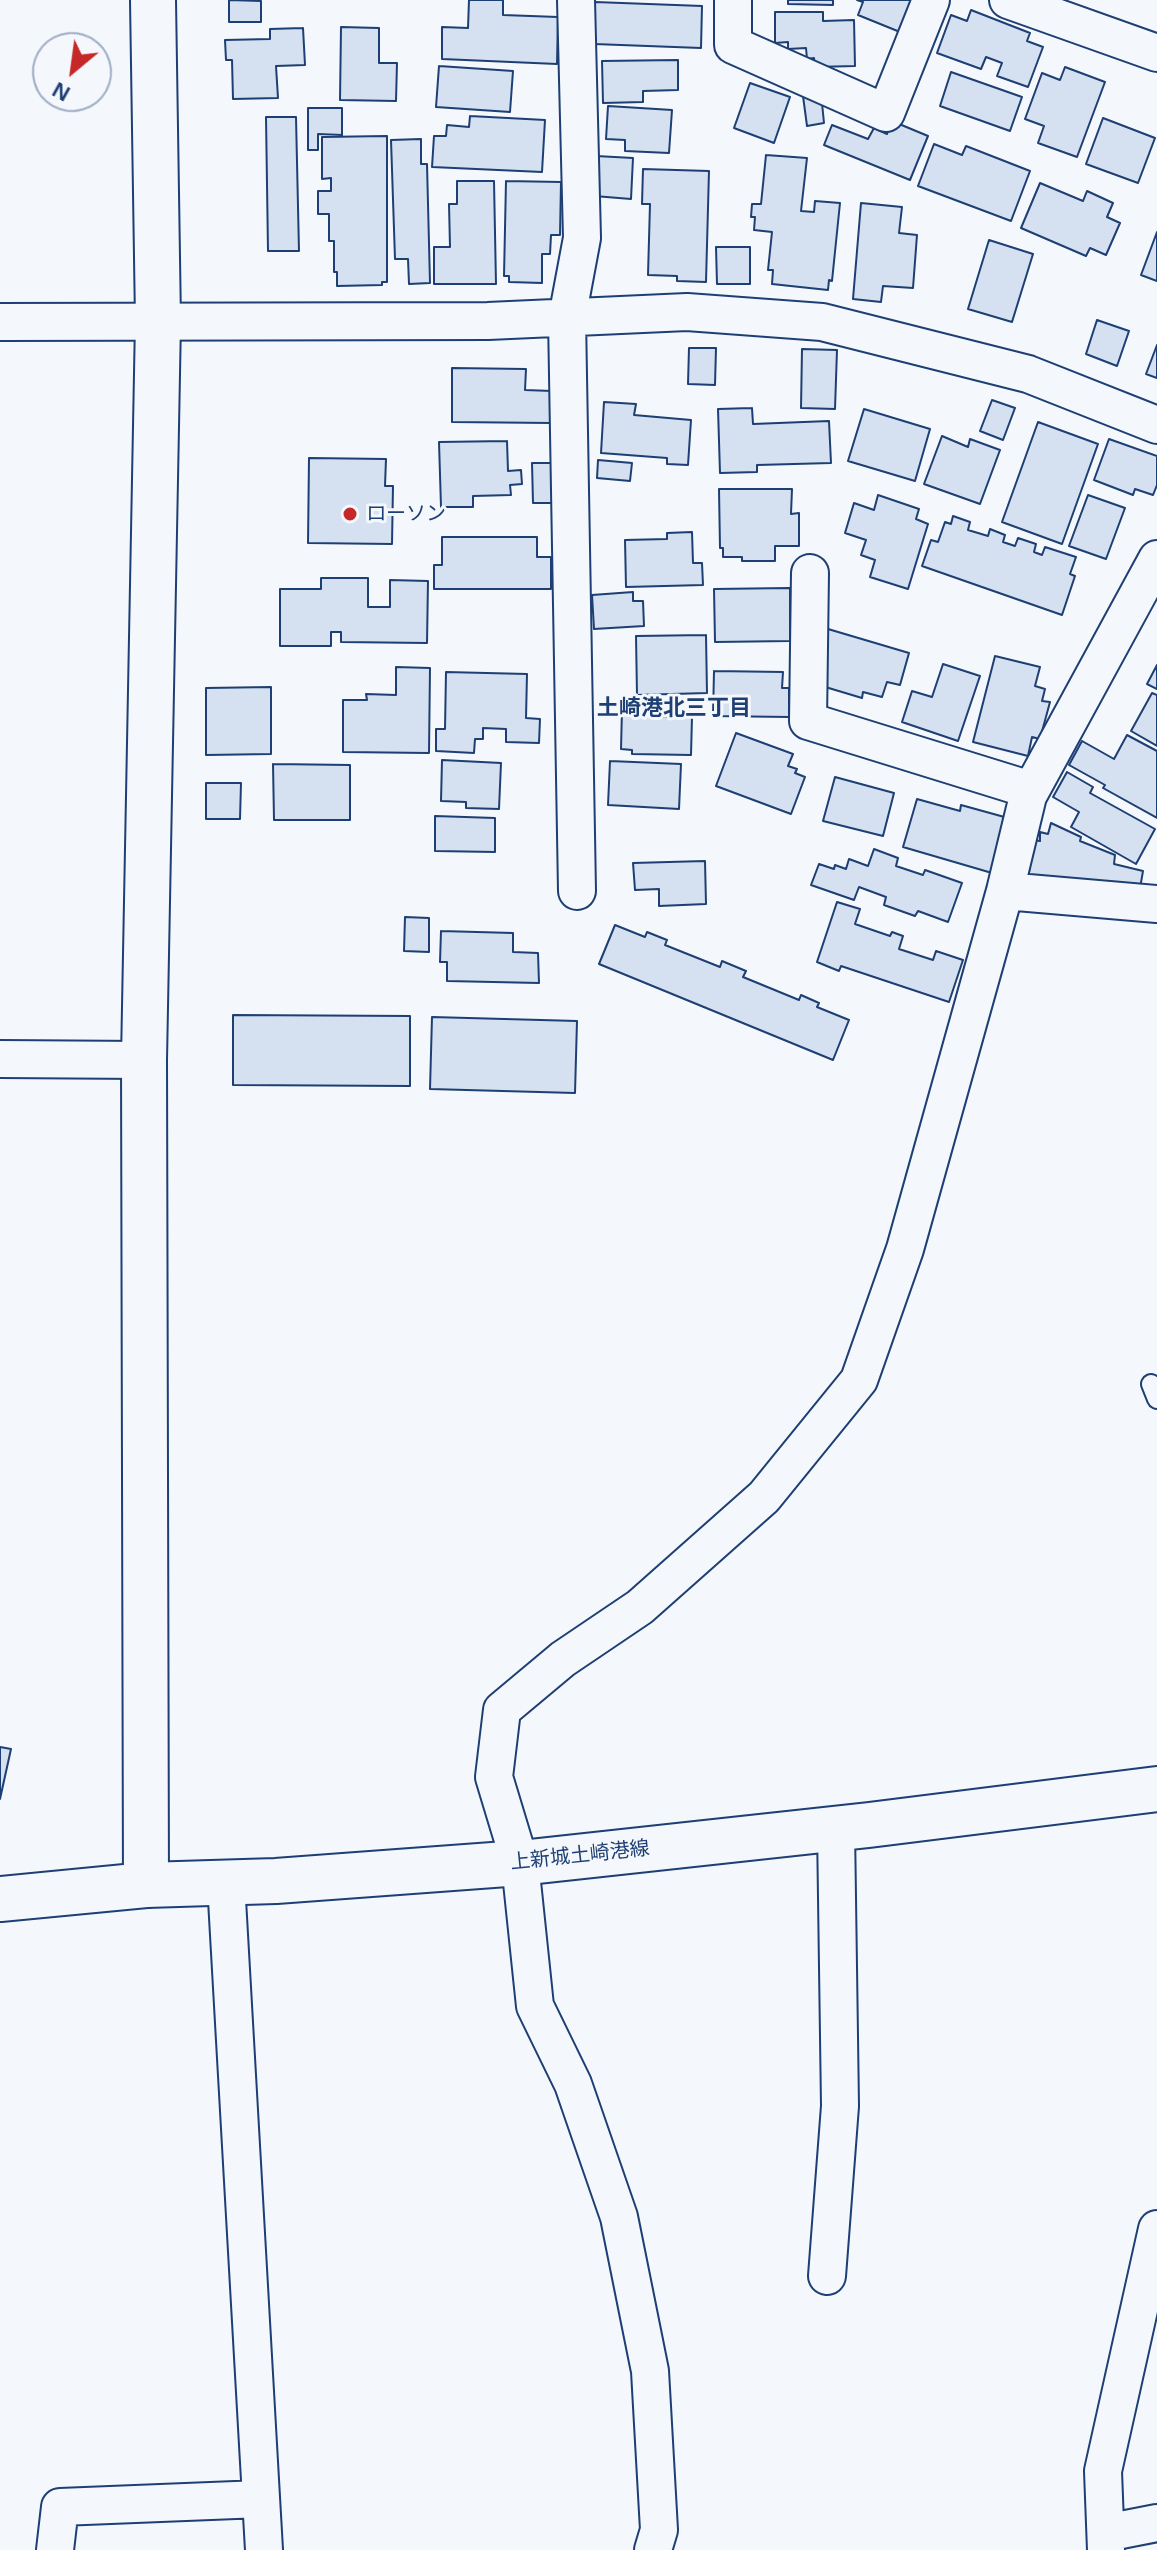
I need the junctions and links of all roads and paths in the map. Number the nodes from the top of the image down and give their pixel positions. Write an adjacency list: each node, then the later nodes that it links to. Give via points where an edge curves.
1 (153, 0): 8 (street)
2 (576, 0): 7 (street, via 582,238)
3 (733, 0): 4 (street, via 733,45 886,113)
4 (931, 0)
5 (1008, 0): 6 (street)
6 (1157, 53)
7 (567, 318): 8 (street); 10 (street, via 687,312 822,322 1028,374); 14 (street)
8 (158, 321): 9 (street); 18 (street)
9 (0, 322)
10 (1157, 425)
11 (1157, 559): 13 (street)
12 (810, 573): 13 (street, via 808,721)
13 (1031, 790): 15 (street)
14 (577, 891)
15 (1005, 891): 16 (street); 21 (street, via 905,1249 859,1380 764,1497 640,1607 563,1659 502,1710 494,1777)
16 (1157, 904)
17 (0, 1059): 18 (street)
18 (144, 1060): 23 (street)
19 (1157, 1789): 20 (street, 上新城土崎港線)
20 (836, 1828): 21 (street, 上新城土崎港線); 26 (street, via 840,2106)
21 (520, 1863): 22 (street, 上新城土崎港線); 32 (street, via 535,2006 573,2084 619,2217 650,2371 659,2530)
22 (226, 1882): 23 (street, 上新城土崎港線); 27 (street)
23 (146, 1885): 24 (street, 上新城土崎港線)
24 (0, 1899)
25 (1157, 2229): 29 (street, via 1103,2471)
26 (827, 2276)
27 (261, 2499): 30 (street, via 60,2507); 31 (street)
28 (1157, 2523): 29 (street)
29 (1106, 2541)
30 (55, 2550)
31 (264, 2550)
32 (653, 2550)

